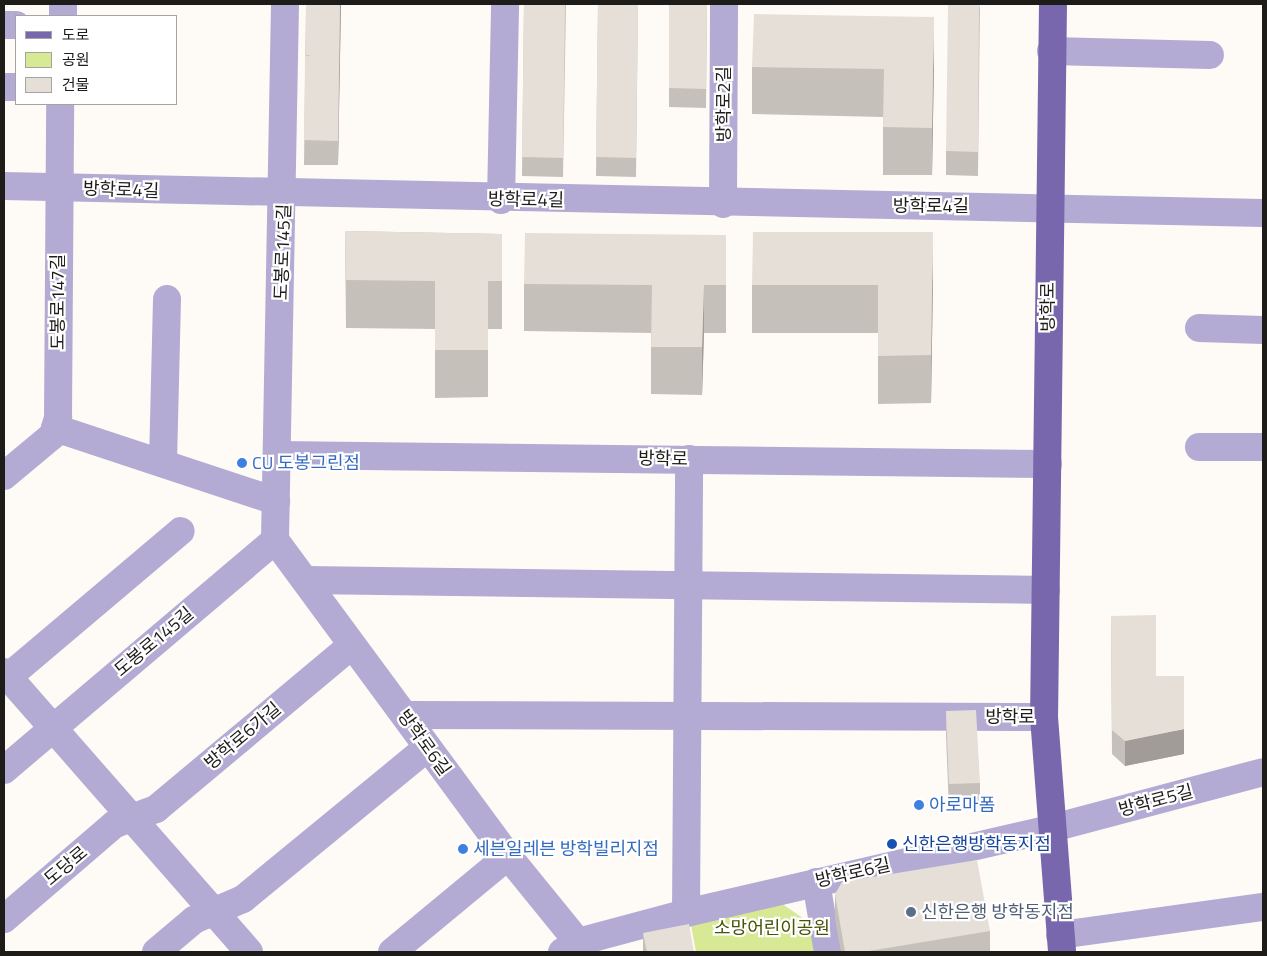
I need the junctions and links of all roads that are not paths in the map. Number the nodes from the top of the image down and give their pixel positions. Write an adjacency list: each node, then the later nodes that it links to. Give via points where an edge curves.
1 (285, 4): 10 (street, 도봉로145길)
2 (505, 4): 11 (street)
3 (724, 4): 12 (street, 방학로2길)
4 (1053, 4): 5 (main road, 방학로)
5 (1052, 51): 6 (street); 13 (main road, 방학로)
6 (1210, 55)
7 (60, 105): 9 (street, 도봉로147길)
8 (4, 186): 9 (street, 방학로4길)
9 (58, 188): 10 (street, 방학로4길); 18 (street, 도봉로147길)
10 (284, 196): 11 (street, 방학로4길); 21 (street, 도봉로145길)
11 (501, 200): 12 (street, 방학로4길)
12 (723, 204): 13 (street, 방학로4길)
13 (1048, 208): 14 (street); 24 (main road, 방학로)
14 (1263, 212)
15 (167, 299): 23 (street)
16 (1199, 328): 17 (street)
17 (1263, 330)
18 (55, 428): 23 (street); 25 (street, via 53,435)
19 (1199, 447): 20 (street)
20 (1263, 447)
21 (277, 455): 22 (street, 방학로); 26 (street, 도봉로145길)
22 (689, 459): 24 (street, 방학로); 30 (street)
23 (163, 464): 26 (street)
24 (1048, 464): 31 (main road, 방학로)
25 (4, 476)
26 (276, 501): 28 (street, 도봉로145길)
27 (181, 530): 33 (street)
28 (275, 540): 29 (street, 방학로6길); 37 (street, 도봉로145길)
29 (305, 580): 30 (street); 32 (street, 방학로6길)
30 (687, 585): 31 (street); 34 (street)
31 (1046, 590): 36 (main road, 방학로)
32 (351, 646): 35 (street, 방학로6길); 41 (street, 방학로6가길, via 156,809)
33 (6, 674): 37 (street)
34 (685, 714): 35 (street, 방학로); 36 (street, 방학로); 47 (street)
35 (405, 715): 38 (street, 방학로6길)
36 (1044, 717): 42 (main road, 방학로)
37 (53, 728): 39 (street, 도봉로145길); 41 (street)
38 (427, 748): 43 (street, 방학로6길); 46 (street, via 243,899)
39 (4, 770)
40 (1263, 772): 42 (street, 방학로5길)
41 (131, 818): 46 (street); 48 (street, 도당로, via 115,824)
42 (1049, 829): 44 (street, 방학로6길); 49 (main road, 방학로)
43 (508, 856): 50 (street, 방학로6길); 53 (street)
44 (816, 882): 47 (street, 방학로6길); 54 (street)
45 (1263, 907): 49 (street, 방학로)
46 (212, 910): 51 (street); 52 (street)
47 (686, 913): 50 (street, 방학로6길)
48 (4, 919)
49 (1061, 943)
50 (570, 947)
51 (156, 952)
52 (249, 952)
53 (392, 952)
54 (828, 952)

